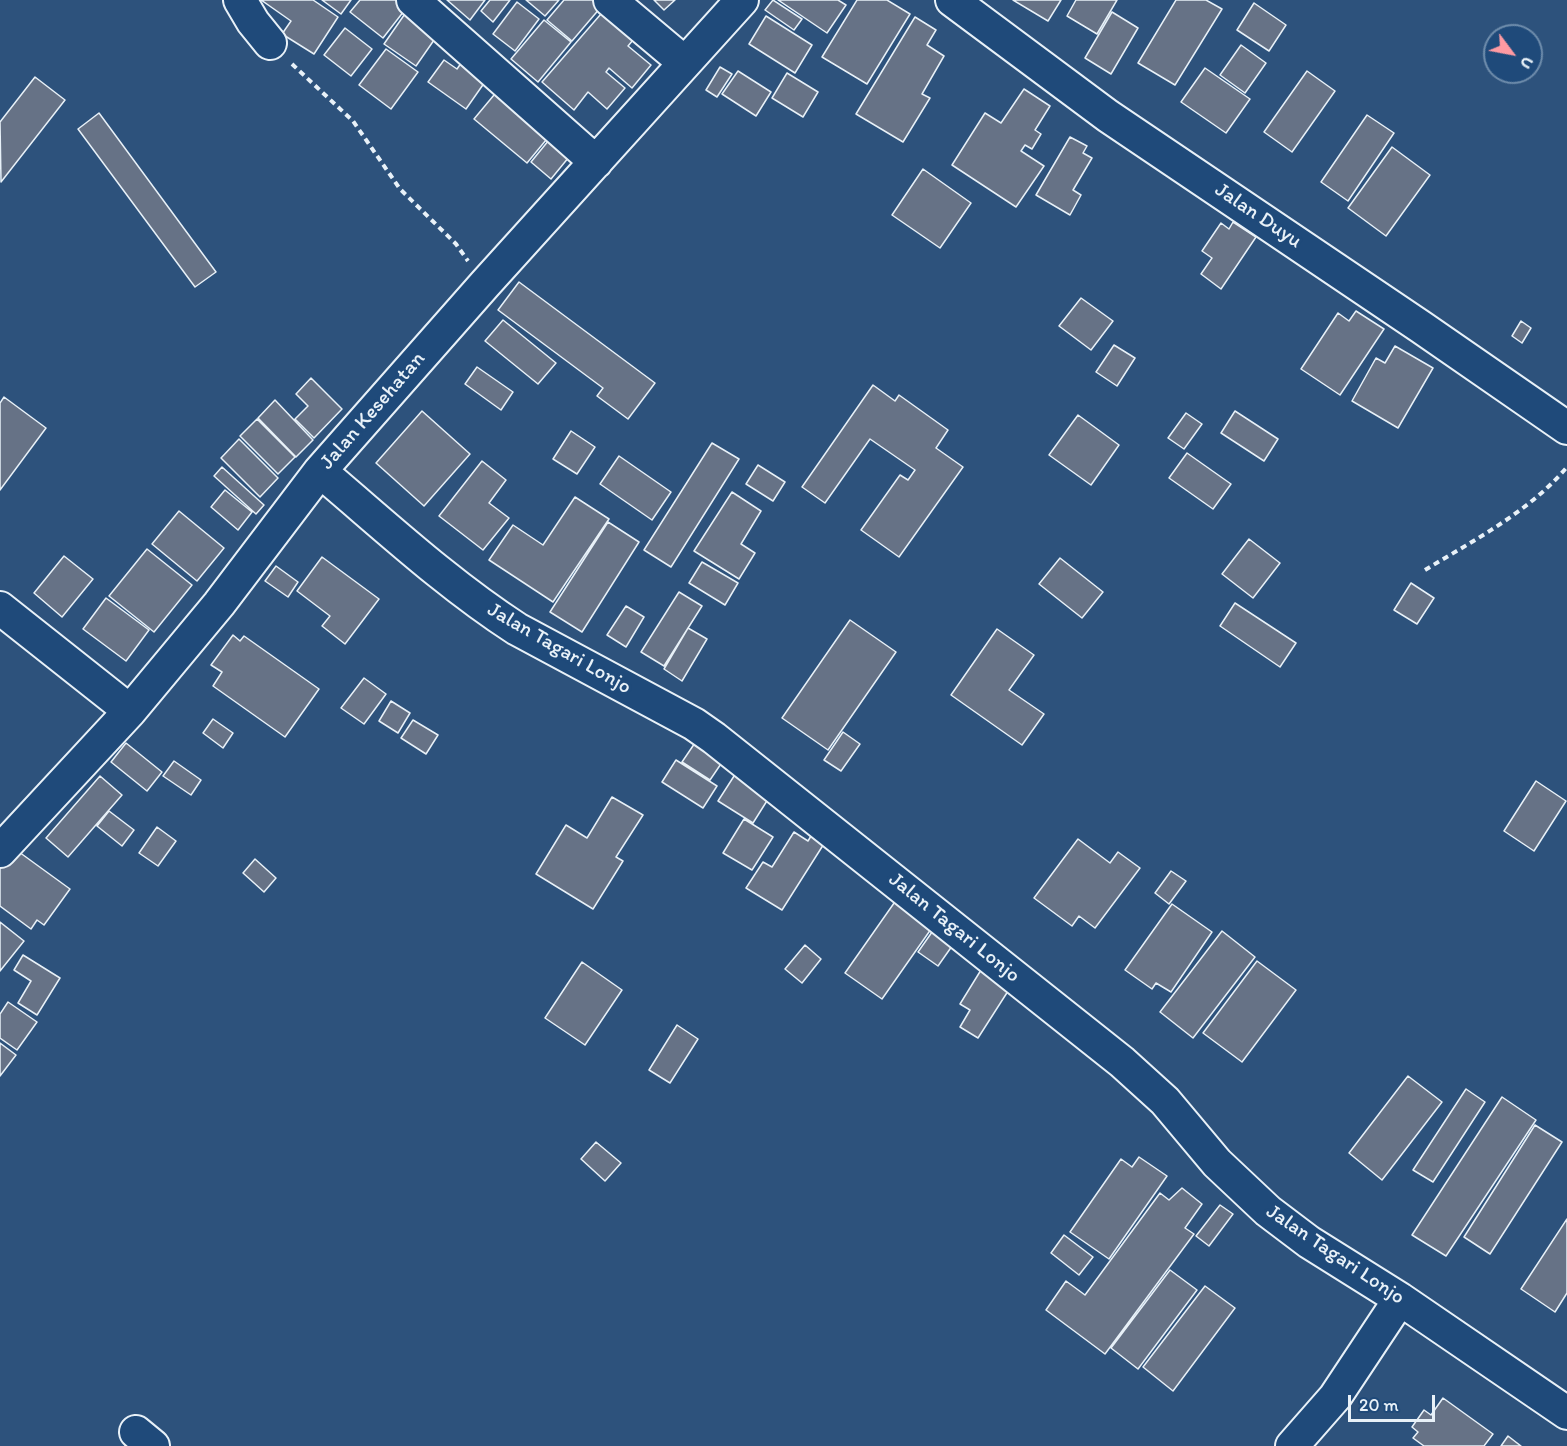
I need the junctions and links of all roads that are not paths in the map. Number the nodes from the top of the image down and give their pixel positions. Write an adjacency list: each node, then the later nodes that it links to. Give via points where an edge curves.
1 (240, 0): 6 (street)
2 (412, 0): 8 (street)
3 (610, 0): 7 (street)
4 (742, 0): 7 (street, Jalan Kesehatan)
5 (952, 0): 9 (street, Jalan Duyu, via 1108,116)
6 (270, 43)
7 (685, 63): 8 (street, Jalan Kesehatan)
8 (596, 162): 10 (street, Jalan Kesehatan)
9 (1567, 428)
10 (320, 471): 12 (street, Jalan Kesehatan, via 219,604); 14 (street, Jalan Tagari Lonjo, via 491,612 694,723 714,738 1122,1062 1165,1101 1217,1163 1268,1211 1309,1242)
11 (0, 608): 12 (street)
12 (130, 711): 13 (street, Jalan Kesehatan)
13 (0, 851)
14 (1400, 1299): 15 (street, Jalan Tagari Lonjo); 16 (street, via 1335,1397)
15 (1567, 1413)
16 (1292, 1446)

